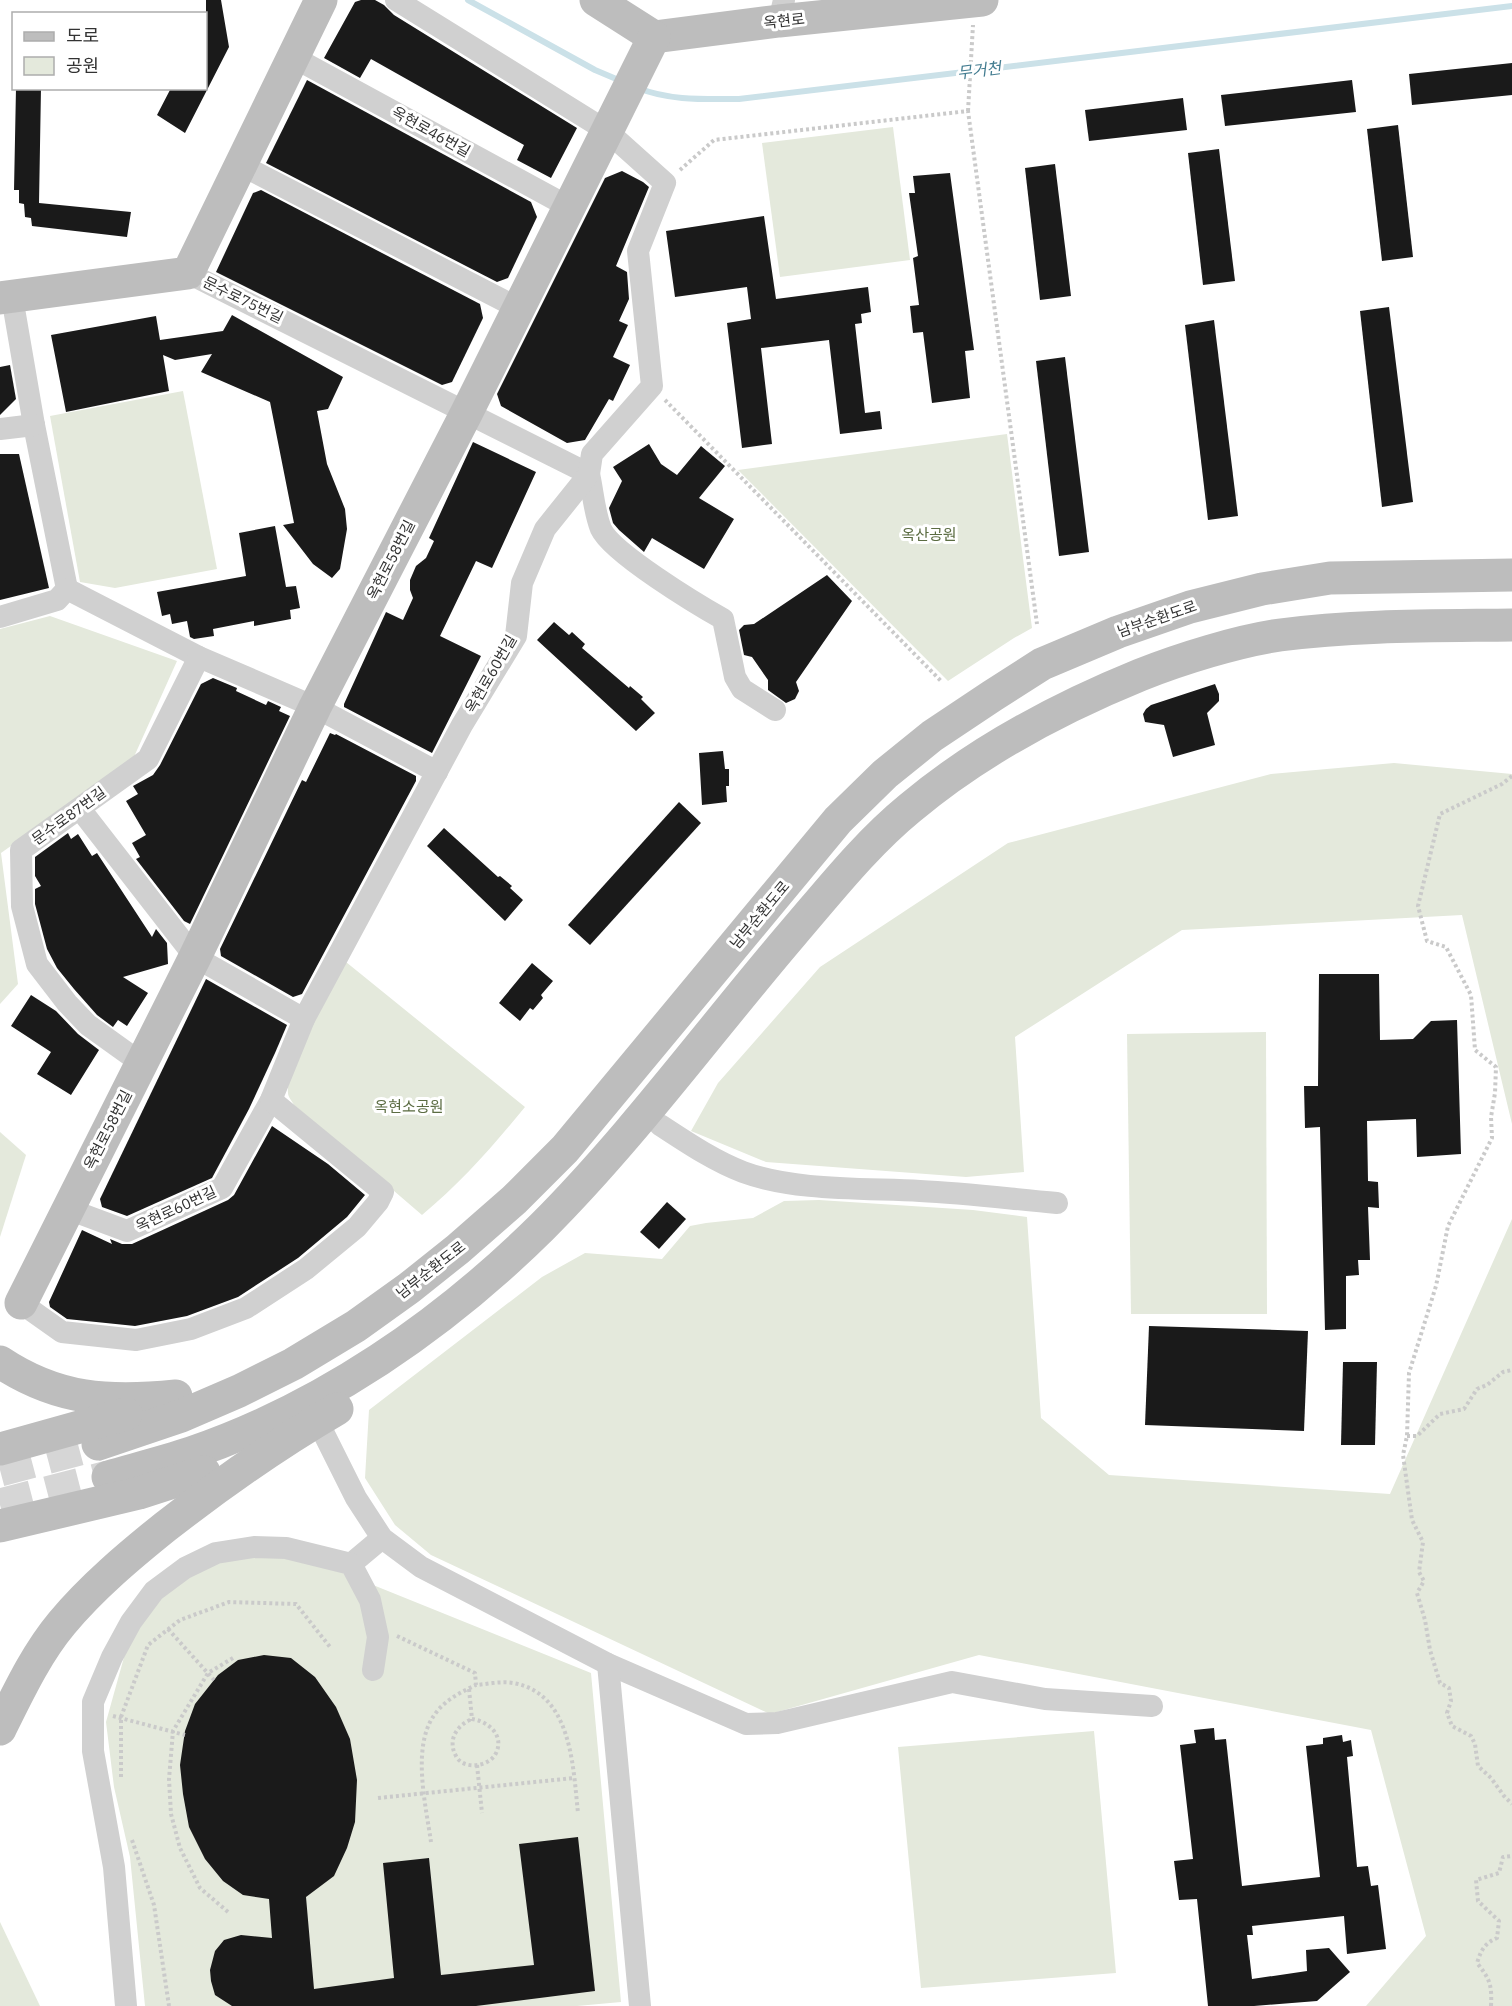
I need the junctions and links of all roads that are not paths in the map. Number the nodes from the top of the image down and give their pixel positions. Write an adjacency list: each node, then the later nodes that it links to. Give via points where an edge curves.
1 (321, 0): 7 (main road)
2 (396, 0): 8 (street)
3 (596, 0): 6 (main road)
4 (978, 1): 5 (main road, 옥현로)
5 (782, 11): 6 (main road, 옥현로)
6 (648, 50): 8 (main road, 옥현로58번길)
7 (293, 57): 9 (main road); 10 (street, 옥현로46번길)
8 (607, 131): 10 (main road, 옥현로58번길); 17 (street, 옥현로60번길, via 665,183 638,251 651,386 592,454)
9 (241, 165): 11 (main road); 13 (street)
10 (569, 207): 13 (main road, 옥현로58번길)
11 (188, 273): 12 (main road, 문수로75번길); 14 (street, 문수로75번길)
12 (6, 298): 15 (street)
13 (518, 308): 14 (main road, 옥현로58번길)
14 (467, 412): 17 (street); 23 (main road, 옥현로58번길)
15 (34, 425): 16 (street); 19 (street)
16 (0, 429)
17 (589, 474): 24 (street, via 602,530 618,549 680,594 723,619 735,677 742,689); 25 (street, 옥현로60번길, via 545,528 522,583 516,636)
18 (1512, 575): 26 (main road, 남부순환도로, via 1330,578 1262,589 1190,607 1042,664 932,736)
19 (67, 589): 20 (street, via 57,600); 22 (street)
20 (0, 616)
21 (1512, 625): 27 (main road, via 1342,628 1275,636 1207,653 1143,674 1062,711 956,773)
22 (199, 657): 23 (street); 28 (street, 문수로87번길, via 148,759)
23 (315, 707): 25 (street); 29 (main road, 옥현로58번길)
24 (775, 710)
25 (437, 772): 30 (street, 옥현로60번길)
26 (885, 774): 38 (main road, via 794,854 554,1131 501,1185 398,1273 338,1316 277,1351); 40 (main road, 남부순환도로, via 838,820 565,1149 458,1249 356,1326 293,1364 181,1416)
27 (909, 808): 33 (main road, via 828,903); 42 (main road, via 824,897 592,1173 541,1228 481,1282 377,1362 311,1401 191,1453)
28 (80, 809): 29 (street); 31 (street, 문수로87번길, via 21,850 22,906 37,964 43,972 88,1025)
29 (195, 957): 30 (street); 31 (main road, 옥현로58번길)
30 (304, 1019): 32 (street, 옥현로60번길)
31 (141, 1063): 35 (main road, 옥현로58번길)
32 (271, 1100): 35 (street, 옥현로60번길, via 222,1188 128,1231); 36 (street, via 383,1192 357,1227 306,1269 246,1308 191,1329 136,1340 62,1332)
33 (660, 1125): 34 (street, via 743,1172 778,1182); 39 (main road, via 552,1246 496,1297 385,1381)
34 (1056, 1203)
35 (68, 1209): 36 (main road, 옥현로58번길)
36 (21, 1304)
37 (0, 1362): 38 (main road, via 32,1380 86,1397 114,1400)
38 (176, 1396): 41 (main road, via 120,1416)
39 (317, 1420): 43 (main road, via 200,1473 139,1493); 44 (street, via 356,1498); 49 (main road, via 191,1507 92,1592 61,1624)
40 (98, 1444)
41 (0, 1449)
42 (108, 1477)
43 (0, 1526)
44 (382, 1538): 45 (street); 46 (street, via 421,1567)
45 (351, 1564): 47 (street, via 370,1600 378,1637); 50 (street, via 286,1548 216,1552 154,1591 112,1657 93,1702 93,1751 114,1867)
46 (608, 1664): 48 (street, via 746,1724 777,1723 952,1682 1045,1699); 51 (street)
47 (373, 1670)
48 (1152, 1706)
49 (0, 1729)
50 (126, 2006)
51 (640, 2006)

